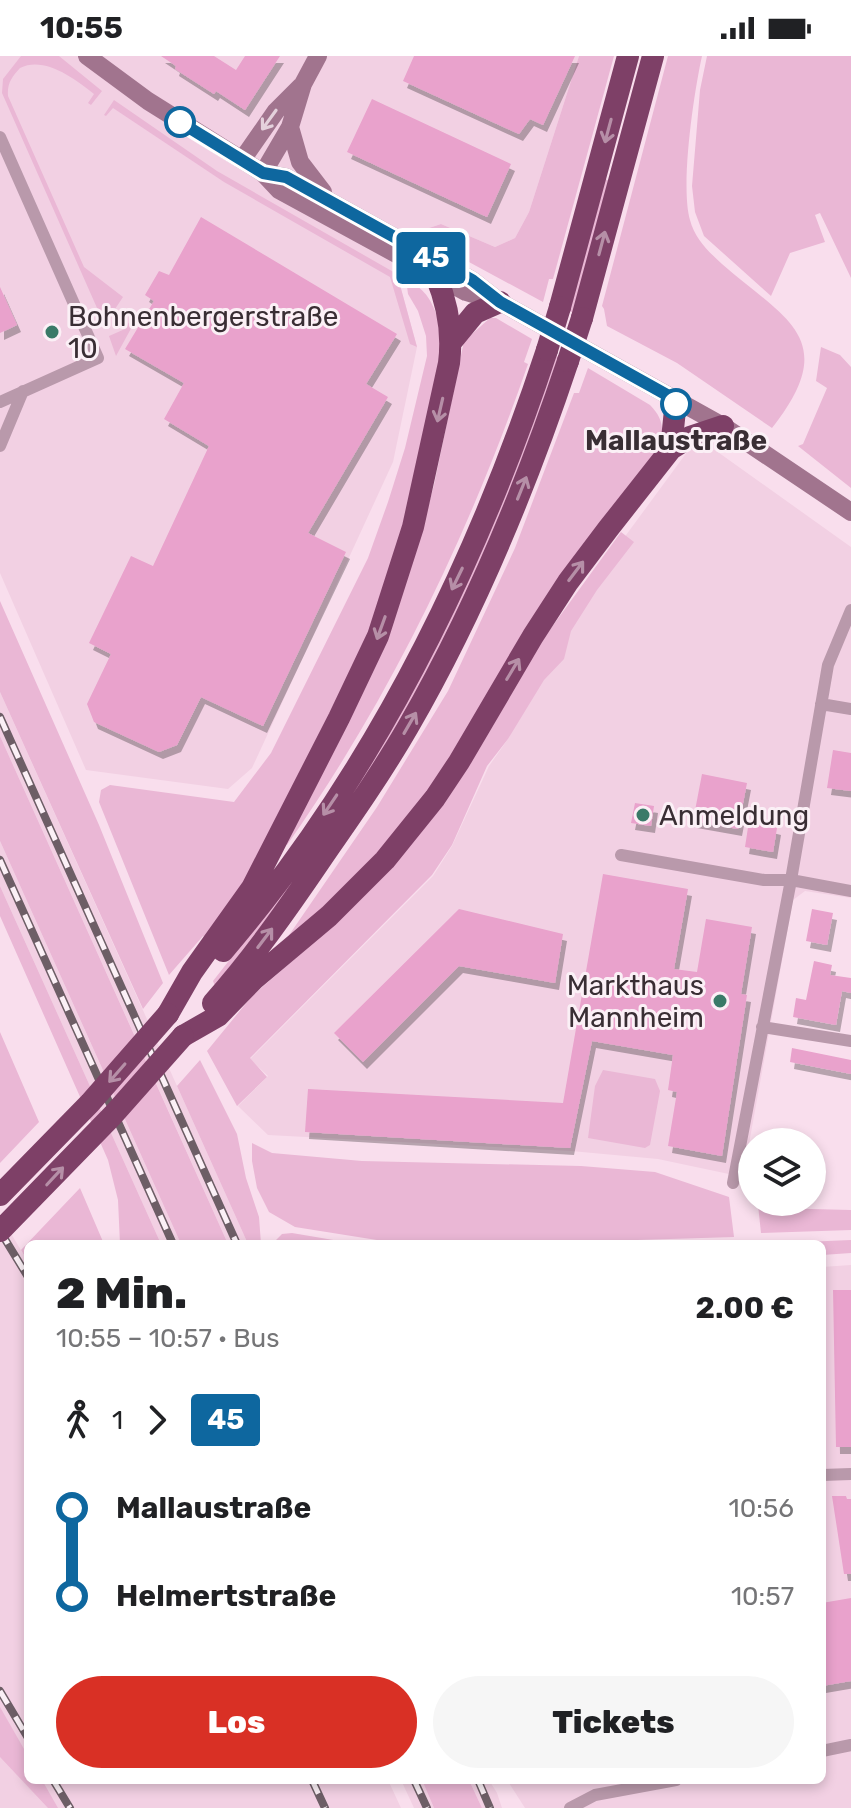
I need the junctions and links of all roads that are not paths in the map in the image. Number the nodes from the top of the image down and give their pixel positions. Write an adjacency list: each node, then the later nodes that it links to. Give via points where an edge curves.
1 (87, 56): 8 (street)
2 (318, 56): 5 (street)
3 (628, 56): 27 (highway, one-way to 27, bridge, via 547,350 484,519 439,616 396,698 299,853)
4 (653, 56): 28 (highway, one-way to 4, bridge, via 408,728 486,574 528,474 582,318)
5 (303, 84): 6 (street); 8 (street, one-way to 8, via 276,111)
6 (290, 127): 9 (street); 10 (street, via 305,171)
7 (0, 137): 14 (street, via 98,358)
8 (242, 160): 9 (street)
9 (263, 173): 10 (street, via 286,177); 11 (street, via 279,190)
10 (333, 204): 12 (street, via 472,280)
11 (436, 276): 12 (street); 13 (highway)
12 (500, 302): 13 (highway, via 475,313); 15 (street)
13 (452, 341): 27 (highway, one-way to 27, via 413,527 378,636 252,888)
14 (23, 391): 16 (street); 18 (street)
15 (676, 400): 17 (street); 19 (highway)
16 (0, 402)
17 (723, 426): 19 (highway); 20 (street)
18 (0, 446)
19 (671, 449): 28 (highway, one-way to 19, via 364,883 398,845 459,762 568,582)
20 (851, 512)
21 (851, 610): 22 (street, via 828,665)
22 (821, 704): 23 (street); 25 (street)
23 (851, 709)
24 (621, 855): 25 (street)
25 (791, 880): 26 (street); 29 (street)
26 (851, 891)
27 (201, 968): 32 (highway, one-way to 32, bridge, via 90,1103)
28 (220, 1006): 33 (highway, one-way to 28, bridge, via 183,1036)
29 (762, 1027): 30 (street); 31 (street)
30 (851, 1041)
31 (733, 1183)
32 (0, 1195)
33 (0, 1231)
34 (851, 1474): 35 (street)
35 (826, 1475)
36 (851, 1745): 37 (street)
37 (826, 1750)
38 (654, 1784): 39 (street, via 595,1795)
39 (570, 1808)

